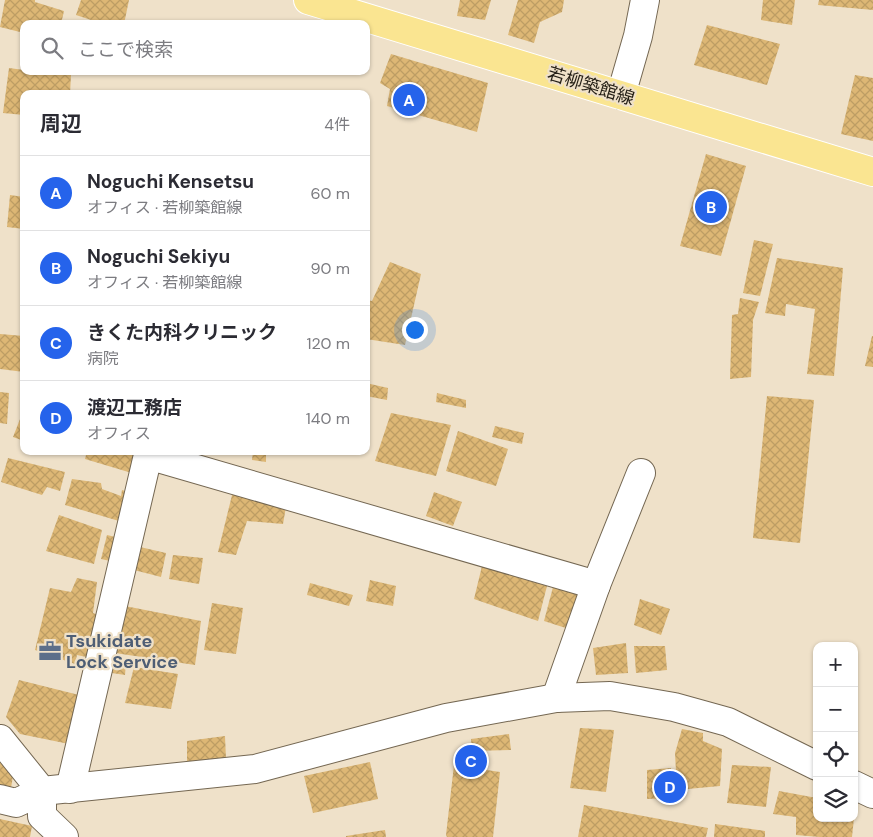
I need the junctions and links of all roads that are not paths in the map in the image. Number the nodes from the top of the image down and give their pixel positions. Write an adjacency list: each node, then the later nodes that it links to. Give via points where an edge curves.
1 (308, 0): 3 (main road, 若柳築館線)
2 (645, 0): 3 (street)
3 (622, 95): 4 (main road, 若柳築館線)
4 (873, 172)
5 (641, 473): 6 (street)
6 (596, 585): 7 (street); 11 (street, via 148,455)
7 (556, 698): 9 (street, via 610,696 674,706 728,722); 11 (street, via 446,718 255,769)
8 (0, 739): 12 (street)
9 (813, 764)
10 (858, 787): 13 (street)
11 (70, 789): 12 (street)
12 (42, 791): 14 (street, via 16,803); 15 (street, via 42,816)
13 (873, 794)
14 (0, 799)
15 (64, 837)

